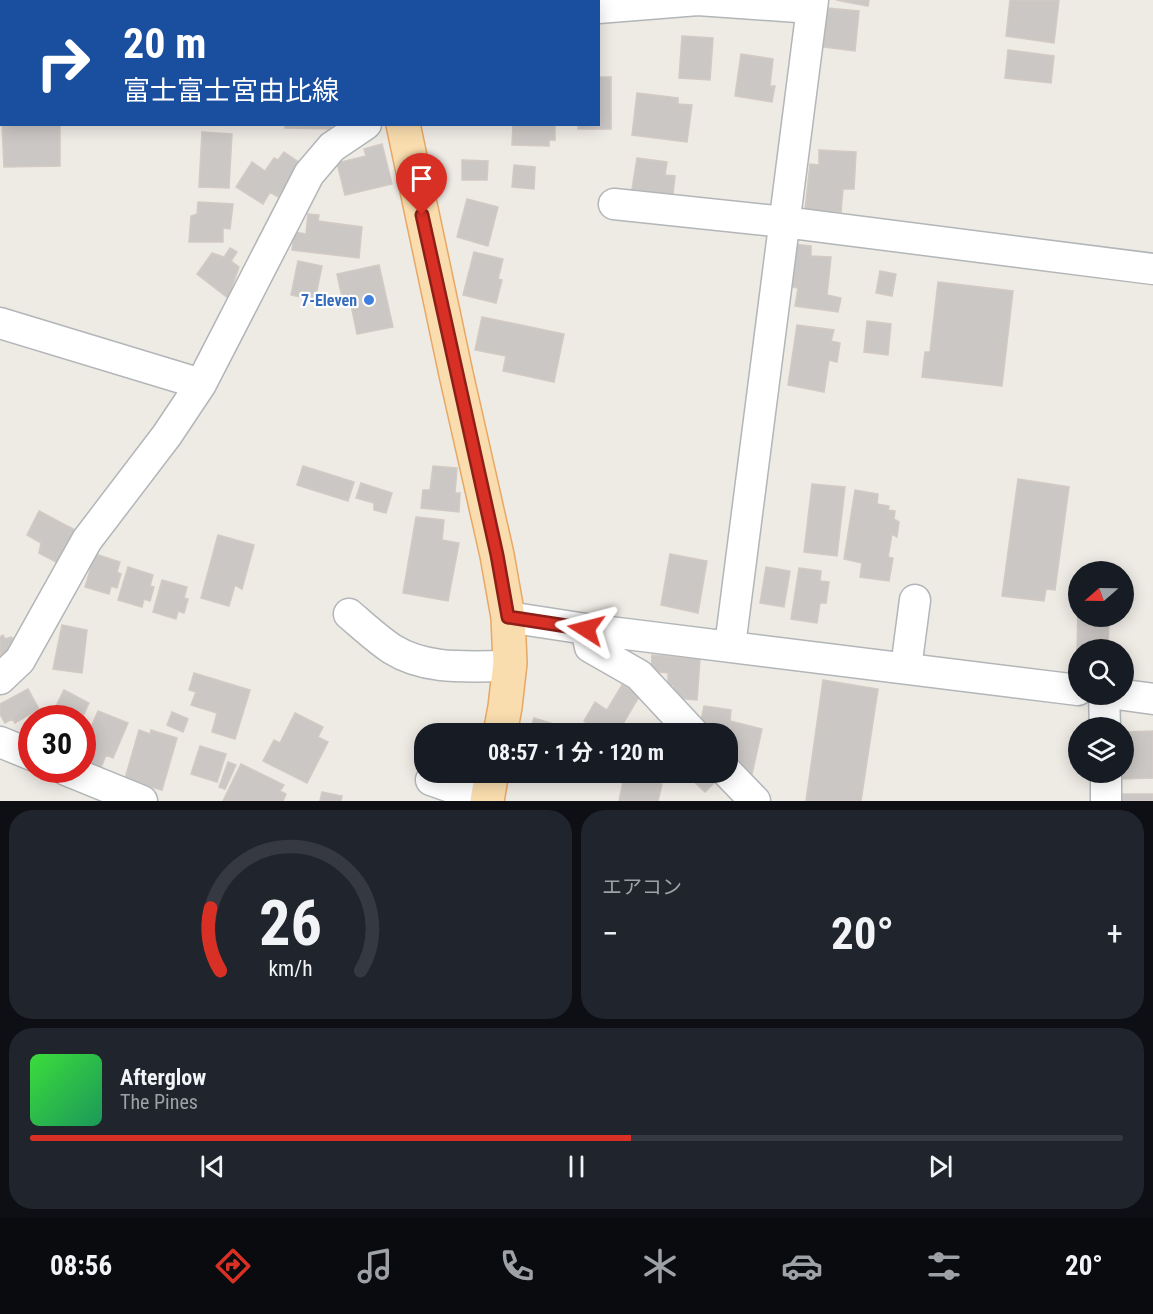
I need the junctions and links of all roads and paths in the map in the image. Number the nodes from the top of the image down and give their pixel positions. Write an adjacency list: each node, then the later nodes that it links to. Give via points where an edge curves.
1 (812, 4): 2 (street, via 698,0); 6 (street)
2 (600, 8)
3 (363, 126): 9 (street, via 332,147 309,174)
4 (403, 126): 12 (main road)
5 (614, 204): 6 (street)
6 (784, 222): 7 (street); 14 (street)
7 (1153, 269)
8 (0, 323): 9 (street)
9 (201, 384): 17 (street, via 168,435 87,540 20,660)
10 (915, 600): 16 (street)
11 (349, 615): 15 (street, via 392,649 416,661 443,666)
12 (508, 617): 13 (street); 15 (main road)
13 (586, 629): 14 (street); 22 (street, via 590,647 639,675)
14 (730, 646): 16 (street)
15 (509, 666): 21 (main road)
16 (906, 669): 18 (street)
17 (0, 679)
18 (1068, 689)
19 (1134, 696): 20 (street)
20 (1153, 699)
21 (502, 723)
22 (684, 723)
23 (0, 742): 24 (street)
24 (18, 749)
25 (96, 782): 30 (street)
26 (439, 783): 31 (street)
27 (490, 783): 31 (main road)
28 (738, 783): 32 (street)
29 (1106, 783): 33 (street)
30 (142, 801)
31 (487, 801)
32 (755, 801)
33 (1106, 801)

